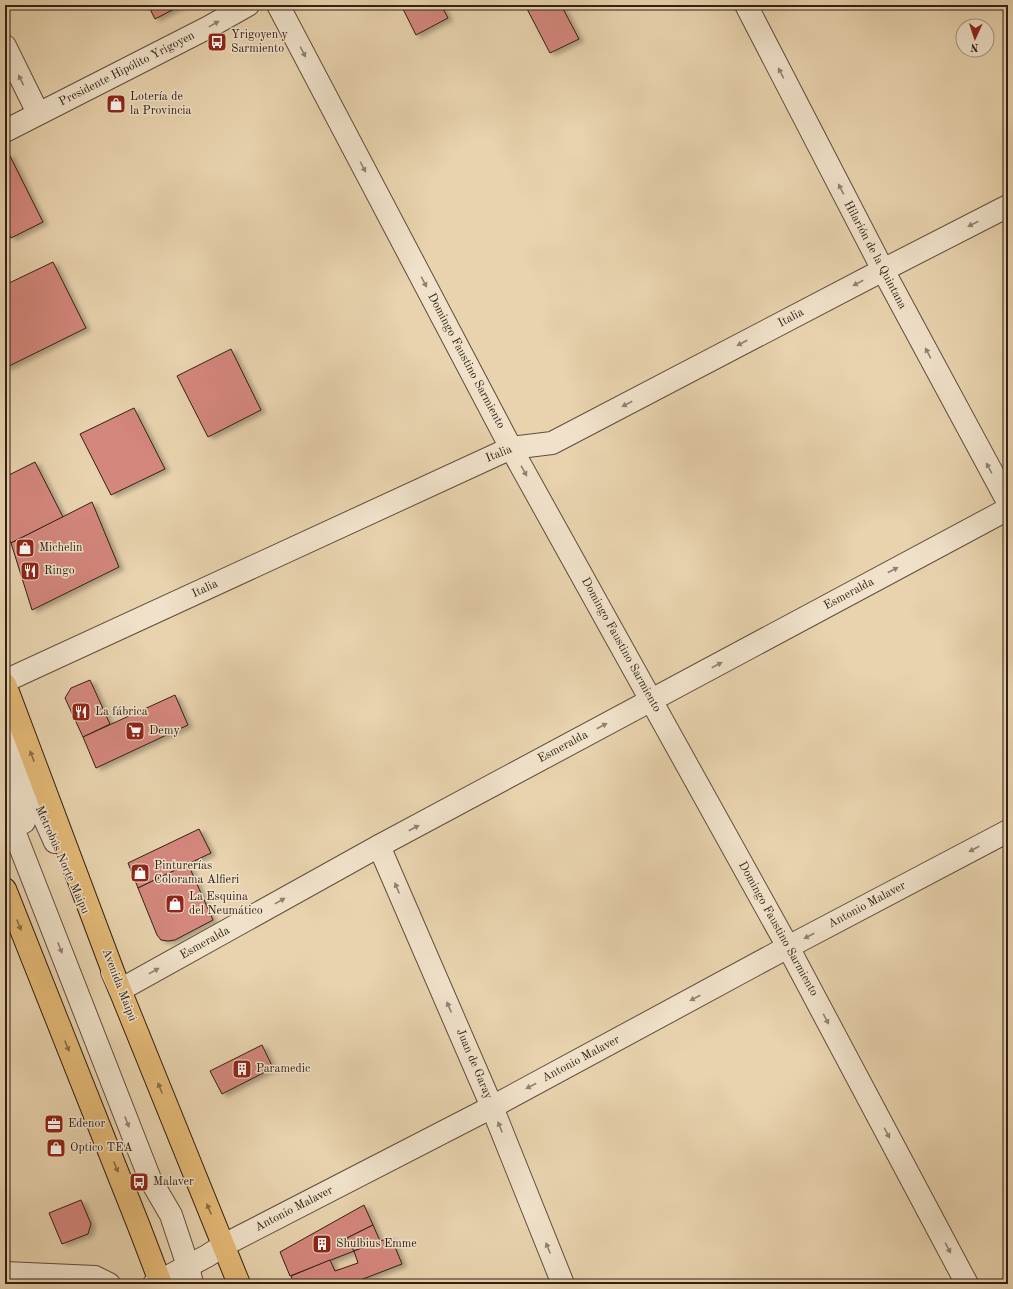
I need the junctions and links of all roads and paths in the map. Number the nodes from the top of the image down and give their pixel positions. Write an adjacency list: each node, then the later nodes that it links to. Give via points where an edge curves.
1 (248, 5): 5 (street, Presidente Hipólito Yrigoyen, one-way to 1)
2 (278, 5): 9 (street, Domingo Faustino Sarmiento, one-way to 9)
3 (746, 5): 8 (street, Hilarión de la Quintana, one-way to 3)
4 (5, 46): 5 (street, one-way to 4)
5 (38, 113): 6 (street, Presidente Hipólito Yrigoyen)
6 (5, 131)
7 (1008, 206): 8 (street, Italia, one-way to 8)
8 (883, 270): 9 (street, Italia, one-way to 9, via 552,443); 10 (street, Hilarión de la Quintana, one-way to 8)
9 (511, 448): 12 (street, Italia); 13 (street, Domingo Faustino Sarmiento, one-way to 13)
10 (1008, 502)
11 (1008, 509): 13 (street, Esmeralda, one-way to 11)
12 (5, 682): 23 (main road, Avenida Maipú, one-way to 12)
13 (652, 700): 18 (street, Esmeralda, one-way to 13); 22 (street, Domingo Faustino Sarmiento)
14 (5, 730): 23 (street, Metrobús Norte Maipu)
15 (5, 776): 19 (street, Metrobús Norte Maipu)
16 (5, 808): 19 (street, Metrobús Norte Maipu)
17 (1008, 831): 22 (street, Antonio Malaver, one-way to 22)
18 (379, 846): 23 (street, Esmeralda, one-way to 18); 26 (street, Juan de Garay, one-way to 18)
19 (33, 863): 21 (street, Metrobús Norte Maipu); 21 (street, Metrobús Norte Maipu)
20 (5, 889): 30 (main road, one-way to 30, via 137,1222)
21 (52, 909): 24 (street, Metrobús Norte Maipu, one-way to 24)
22 (788, 947): 26 (street, Antonio Malaver, one-way to 26); 34 (street, Domingo Faustino Sarmiento, one-way to 34)
23 (120, 990): 27 (main road, Avenida Maipú, one-way to 23)
24 (97, 1024): 25 (street, Metrobús Norte Maipu); 25 (street, Metrobús Norte Maipu)
25 (120, 1083): 29 (street, Metrobús Norte Maipu, one-way to 29, via 170,1191 171,1215)
26 (492, 1107): 27 (street, Antonio Malaver); 33 (street, Juan de Garay, one-way to 26)
27 (224, 1245): 29 (street, Antonio Malaver, via 207,1256); 32 (main road, Avenida Maipú)
28 (5, 1273): 31 (street, via 95,1277)
29 (190, 1275): 30 (street, Antonio Malaver)
30 (158, 1283)
31 (109, 1284)
32 (239, 1284)
33 (563, 1284)
34 (967, 1284)

